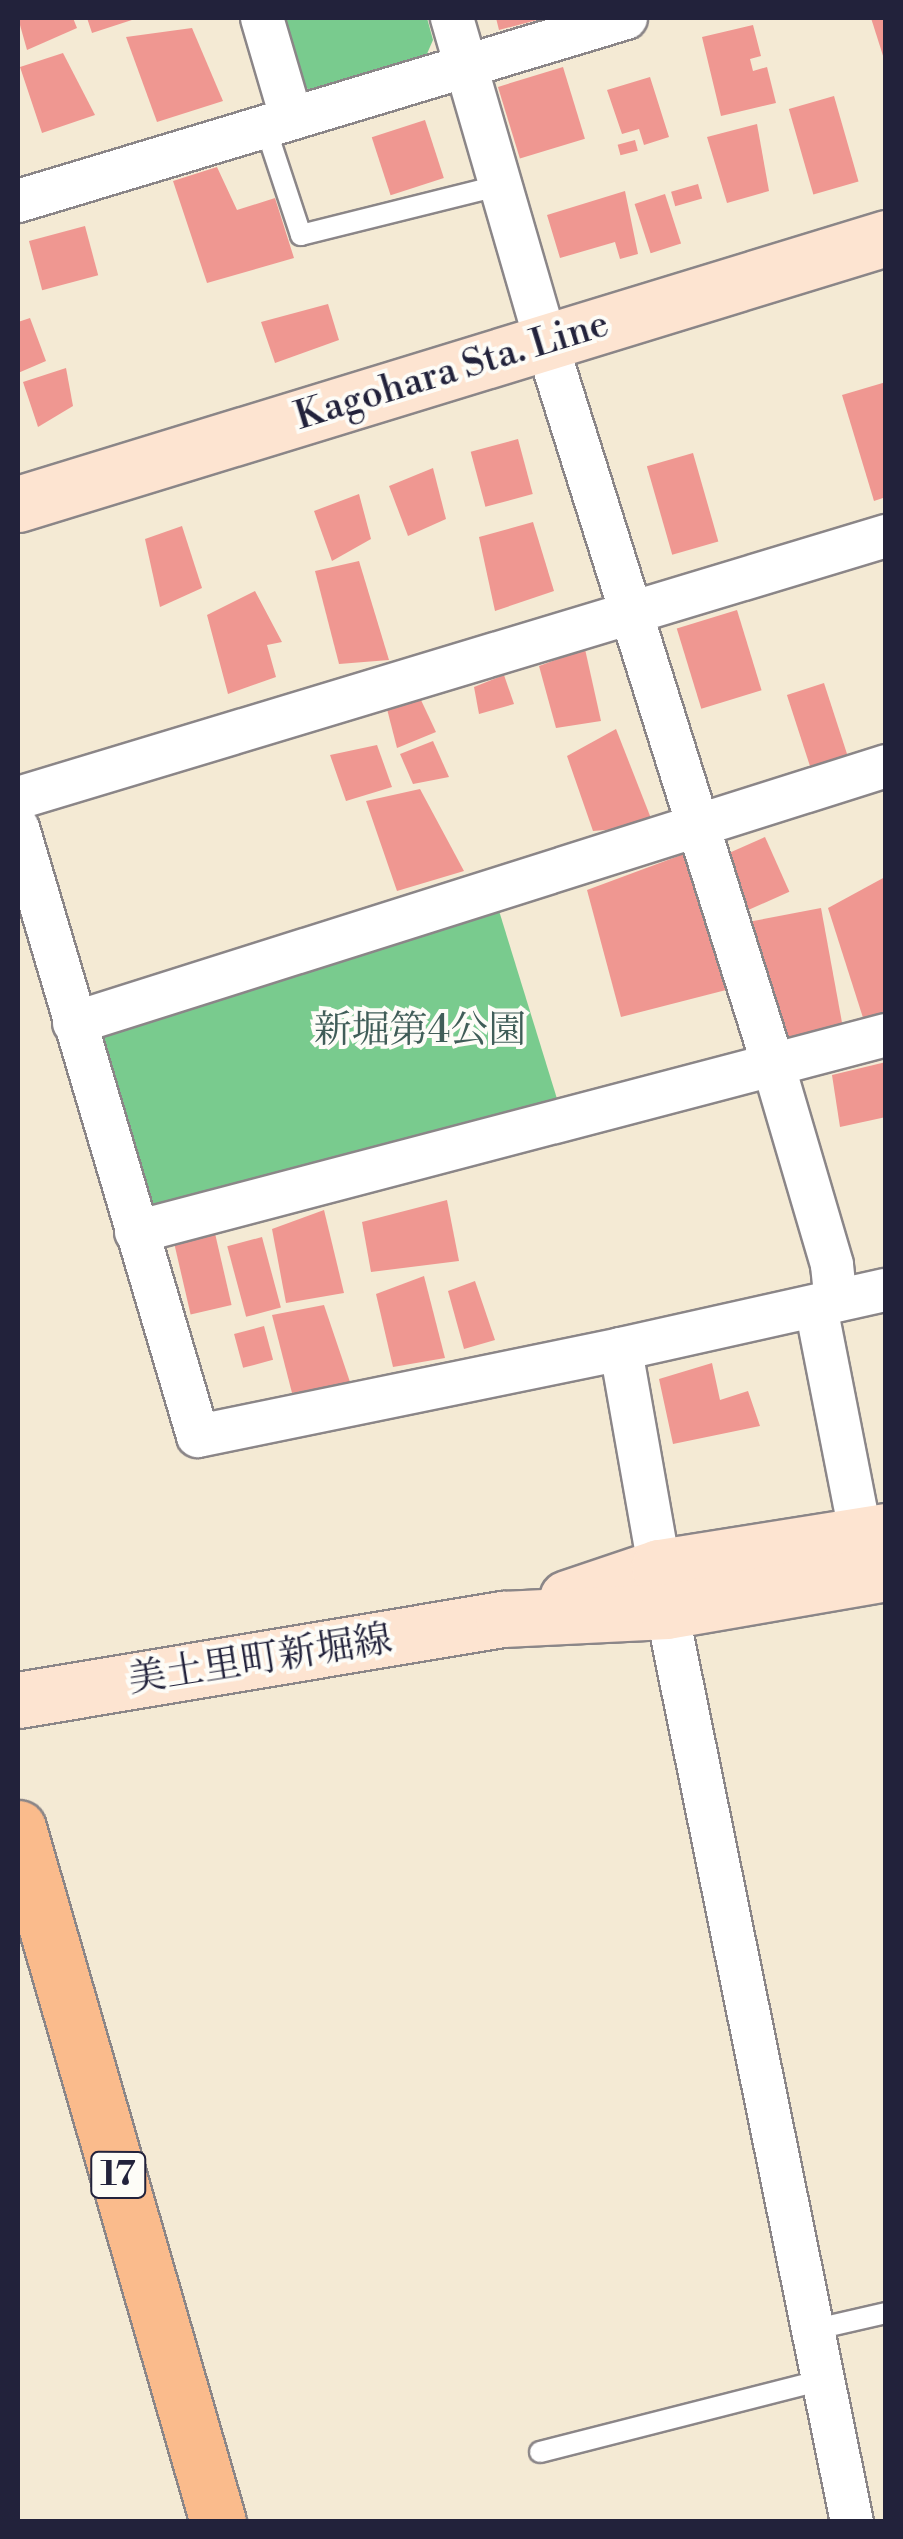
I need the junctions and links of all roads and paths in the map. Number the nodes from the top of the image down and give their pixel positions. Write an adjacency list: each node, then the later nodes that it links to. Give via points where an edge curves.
1 (262, 18): 5 (street)
2 (452, 18): 4 (street)
3 (626, 18): 4 (street)
4 (467, 68): 5 (street); 6 (street)
5 (277, 118): 6 (lane, via 302,235); 7 (street)
6 (501, 185): 9 (street)
7 (18, 200)
8 (886, 238): 9 (main road, Kagohara Sta. Line)
9 (546, 342): 10 (main road, Kagohara Sta. Line); 12 (street)
10 (18, 504)
11 (886, 536): 12 (street)
12 (630, 616): 14 (street); 15 (street)
13 (886, 766): 15 (street)
14 (18, 798)
15 (697, 823): 17 (street); 19 (street)
16 (18, 828): 17 (street)
17 (74, 1023): 20 (street)
18 (886, 1035): 19 (street)
19 (773, 1064): 20 (street); 22 (street, via 832,1265)
20 (136, 1232): 23 (street, via 198,1436)
21 (886, 1290): 22 (street)
22 (826, 1304): 23 (street); 24 (street)
23 (621, 1348): 25 (street)
24 (877, 1548): 25 (main road, 美土里町新堀線)
25 (663, 1589): 26 (main road, 美土里町新堀線); 29 (street)
26 (18, 1700)
27 (18, 1828): 32 (highway, 17)
28 (886, 2313): 29 (lane)
29 (812, 2330): 30 (street)
30 (823, 2380): 31 (lane); 33 (street)
31 (540, 2452)
32 (218, 2522)
33 (852, 2522)

